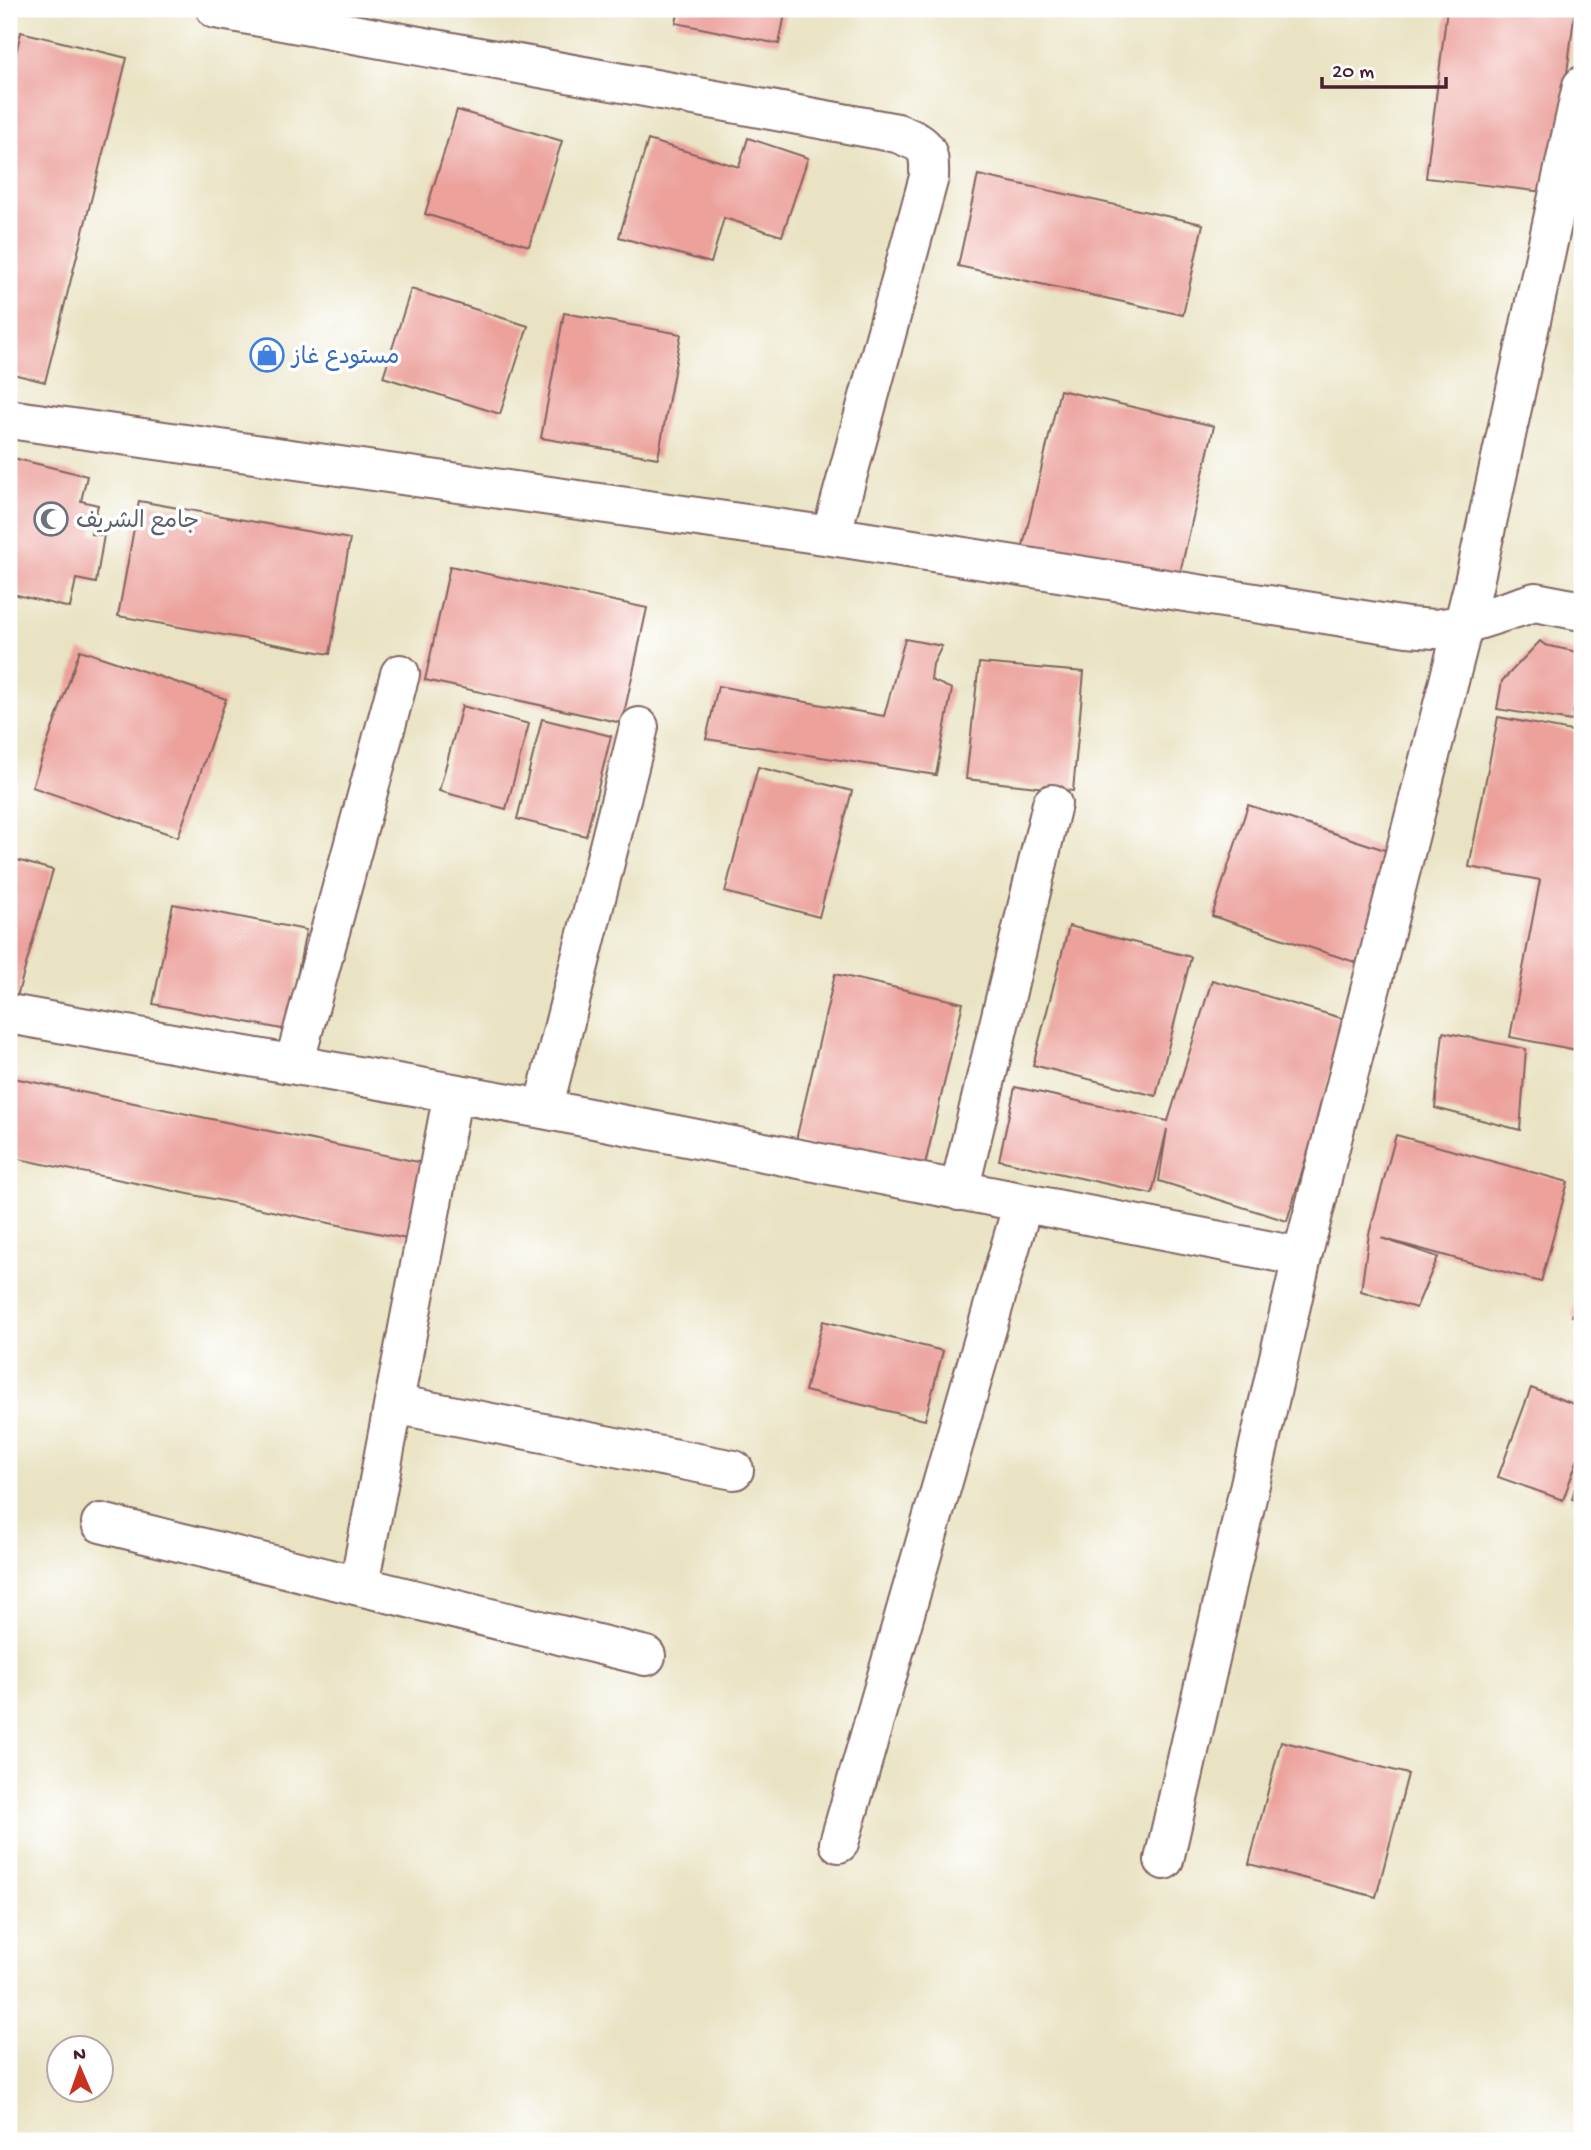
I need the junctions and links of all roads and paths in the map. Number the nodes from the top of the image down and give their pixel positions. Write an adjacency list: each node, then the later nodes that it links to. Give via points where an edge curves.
1 (216, 9): 4 (street, via 883,130 921,142 930,156 929,177)
2 (1582, 86): 6 (street)
3 (9, 419): 4 (street)
4 (831, 536): 6 (street, via 1407,627)
5 (1582, 611): 6 (street, via 1535,602)
6 (1462, 625): 16 (street)
7 (400, 674): 11 (street)
8 (639, 727): 13 (street)
9 (1052, 804): 14 (street)
10 (9, 1014): 11 (street)
11 (294, 1064): 12 (street)
12 (453, 1093): 13 (street); 17 (street)
13 (543, 1109): 14 (street)
14 (959, 1191): 15 (street)
15 (1023, 1203): 16 (street); 22 (street)
16 (1302, 1256): 23 (street)
17 (394, 1404): 18 (street); 20 (street)
18 (734, 1470)
19 (101, 1523): 20 (street)
20 (359, 1586): 21 (street)
21 (646, 1656)
22 (839, 1843)
23 (1164, 1860)

